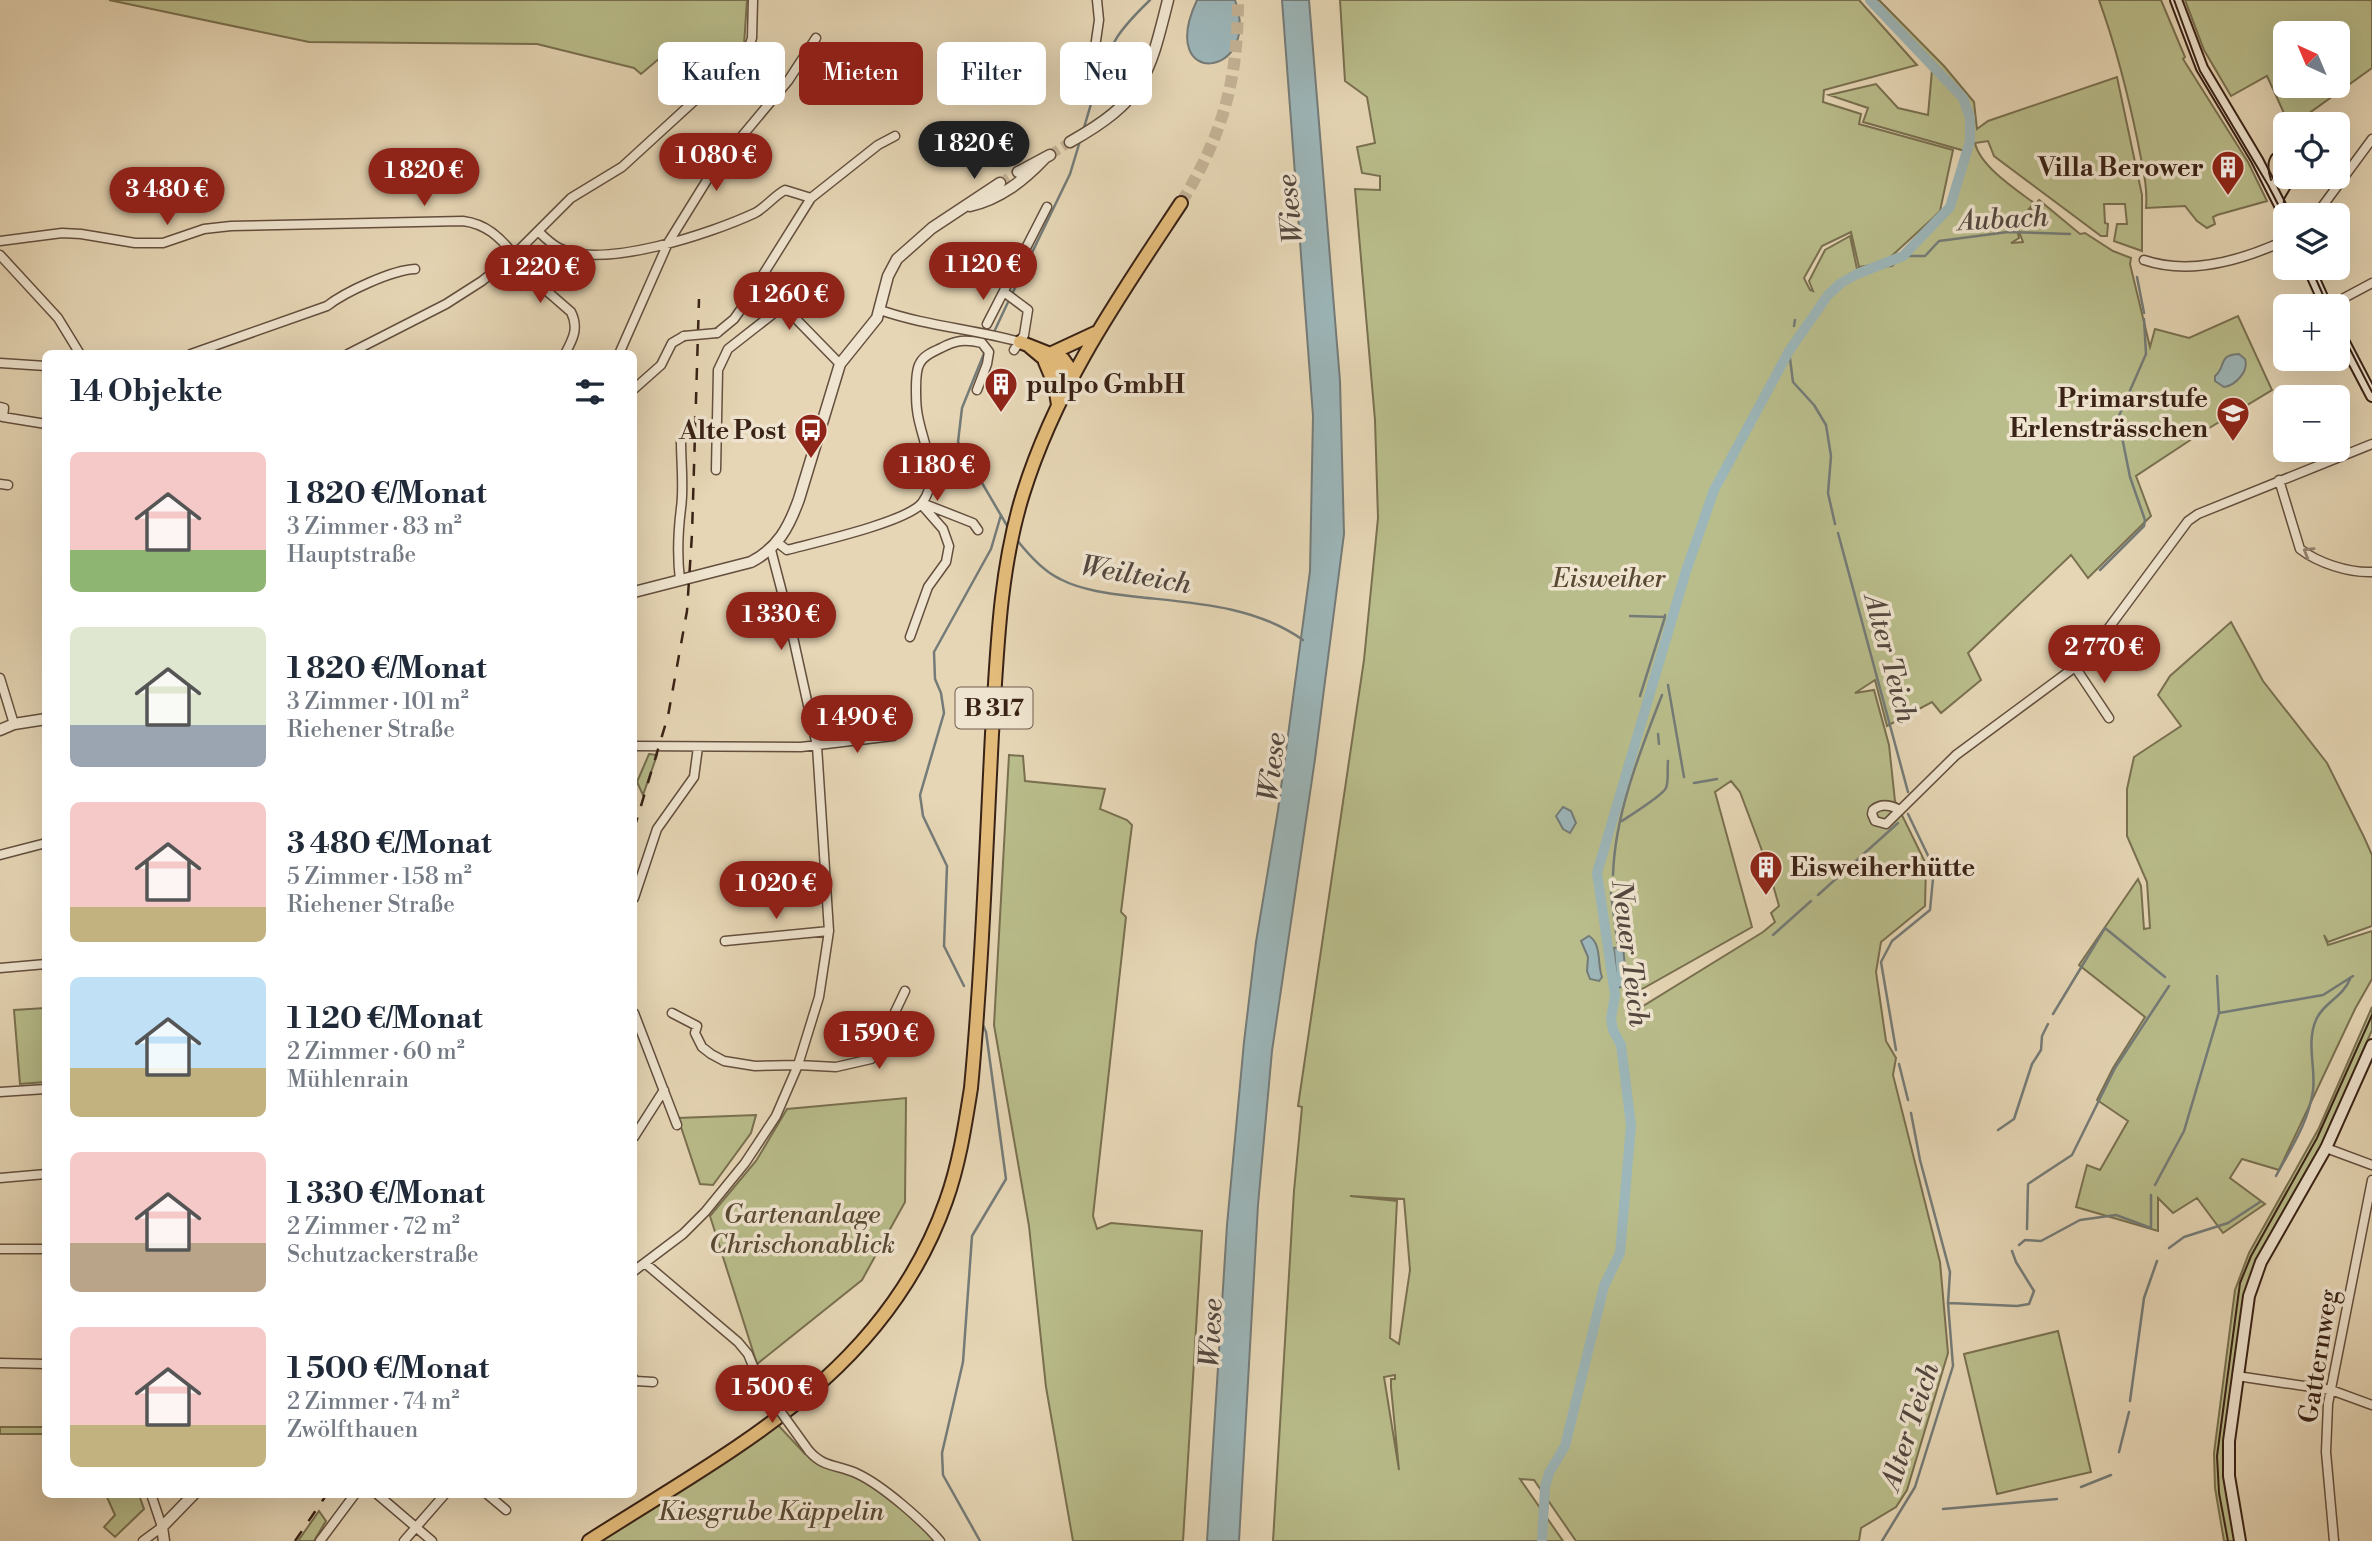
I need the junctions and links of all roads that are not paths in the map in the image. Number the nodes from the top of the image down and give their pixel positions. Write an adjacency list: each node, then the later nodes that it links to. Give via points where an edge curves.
1 (753, 0): 20 (street, via 752,38 738,66 622,167 571,198)
2 (1097, 0): 6 (street)
3 (1168, 0): 7 (street)
4 (2176, 0): 16 (main road, via 2202,68)
5 (816, 38): 22 (street, via 788,81 712,172)
6 (1096, 42)
7 (1152, 61)
8 (1124, 105): 11 (street)
9 (895, 136): 14 (street)
10 (2372, 139): 17 (street)
11 (1074, 140)
12 (1018, 173): 18 (street, via 1047,157 1023,181 990,200)
13 (1000, 183): 18 (street)
14 (811, 198): 22 (street, via 785,190 758,212); 28 (street)
15 (1181, 203): 35 (main road, B 317)
16 (2280, 203)
17 (2325, 203)
18 (966, 207): 33 (street, via 917,239 897,259)
19 (1047, 207): 30 (street)
20 (538, 231): 22 (street, via 559,248 589,255 608,256); 25 (street)
21 (0, 241): 25 (street, via 62,233 163,243 204,229 231,226 463,221 477,223 500,237)
22 (668, 243): 41 (street)
23 (2273, 246): 26 (street, via 2253,255 2189,266)
24 (0, 255): 37 (street, via 58,318)
25 (512, 257): 39 (street, via 455,299); 40 (street, via 575,319)
26 (2144, 260)
27 (415, 269): 38 (street, via 393,273 343,294 327,306)
28 (758, 281): 32 (street); 48 (street, bridge, via 734,318 717,333 684,336 672,343 661,365)
29 (2372, 283): 31 (street)
30 (1004, 292): 34 (street); 36 (street, via 1028,310)
31 (2350, 294)
32 (783, 306): 45 (street); 56 (street, via 727,349 719,370)
33 (880, 310): 34 (street, via 920,323); 45 (street)
34 (991, 331): 36 (street)
35 (1096, 333): 43 (main road); 47 (main road, B 317)
36 (1021, 346): 43 (main road)
37 (78, 350)
38 (202, 350)
39 (356, 350)
40 (567, 350)
41 (621, 350)
42 (2350, 354): 50 (main road)
43 (1049, 357): 47 (main road, via 1069,364); 51 (main road)
44 (0, 363): 46 (street)
45 (840, 363): 60 (street, via 792,519)
46 (42, 366)
47 (1073, 373): 51 (main road, B 317)
48 (637, 386)
49 (977, 390): 58 (street, via 989,352 982,343 954,341 918,364 917,411 931,469)
50 (2372, 396)
51 (1059, 405): 125 (main road, B 317, via 1030,474 1011,542 996,666 971,1088 958,1163 938,1222 902,1292 861,1345 813,1391)
52 (0, 407): 53 (street, via 4,408 3,417)
53 (42, 423)
54 (681, 441): 62 (street)
55 (2372, 444): 57 (street)
56 (716, 470)
57 (2279, 480): 61 (street, one-way to 57, via 2346,570 2300,549); 65 (street, via 2198,513 2188,522)
58 (921, 503): 59 (street, via 973,523); 60 (street, via 894,519 827,540 787,550); 64 (street, via 943,529 949,546 946,562 928,587)
59 (978, 530)
60 (774, 547): 62 (street, via 751,562); 73 (street)
61 (2372, 572)
62 (680, 580): 63 (street)
63 (637, 591)
64 (910, 637)
65 (2075, 667): 67 (street); 75 (street, via 1956,755)
66 (0, 678): 69 (street)
67 (2109, 718)
68 (42, 720): 69 (street)
69 (14, 724): 70 (street)
70 (0, 730)
71 (893, 736): 73 (street)
72 (637, 746): 74 (street)
73 (817, 746): 74 (street); 78 (street)
74 (698, 747): 80 (street, via 694,777 657,829)
75 (1898, 809)
76 (42, 844): 77 (street)
77 (0, 855)
78 (825, 869): 79 (street); 81 (street)
79 (784, 871)
80 (637, 889)
81 (829, 931): 82 (street); 89 (street, via 819,997)
82 (725, 940)
83 (42, 964): 84 (street)
84 (0, 968)
85 (905, 991): 89 (street, via 871,1059 836,1067)
86 (672, 1013): 89 (street, via 697,1026 695,1033 702,1047 723,1061)
87 (637, 1021): 91 (street)
88 (2372, 1045): 95 (main road)
89 (798, 1065): 102 (street, via 776,1116 745,1163 705,1212)
90 (42, 1089): 92 (street)
91 (664, 1090): 93 (street); 94 (street)
92 (0, 1092)
93 (677, 1125)
94 (637, 1130)
95 (2326, 1147): 96 (street); 106 (main road, via 2258,1270 2249,1296)
96 (2372, 1166)
97 (42, 1174): 98 (street)
98 (0, 1178)
99 (2372, 1180): 109 (street, Gatternweg)
100 (0, 1249): 101 (street)
101 (42, 1249)
102 (646, 1264): 103 (street); 126 (street, bridge, via 738,1342 760,1383 808,1451 824,1464 866,1479)
103 (637, 1270)
104 (0, 1363): 105 (street)
105 (42, 1364)
106 (2237, 1376): 109 (street); 127 (main road, via 2229,1463)
107 (637, 1381): 108 (street)
108 (653, 1382)
109 (2331, 1390): 110 (street); 128 (street, Gatternweg, via 2326,1452)
110 (2372, 1405)
111 (152, 1498): 118 (street)
112 (190, 1498): 118 (street)
113 (352, 1498): 122 (street)
114 (382, 1498): 119 (street)
115 (441, 1498): 119 (street)
116 (492, 1498): 117 (street)
117 (506, 1510)
118 (162, 1527): 120 (street); 121 (street)
119 (415, 1527): 123 (street); 124 (street)
120 (143, 1541)
121 (164, 1541)
122 (320, 1541)
123 (404, 1541)
124 (432, 1541)
125 (589, 1541)
126 (940, 1541)
127 (2240, 1541)
128 (2334, 1541)

